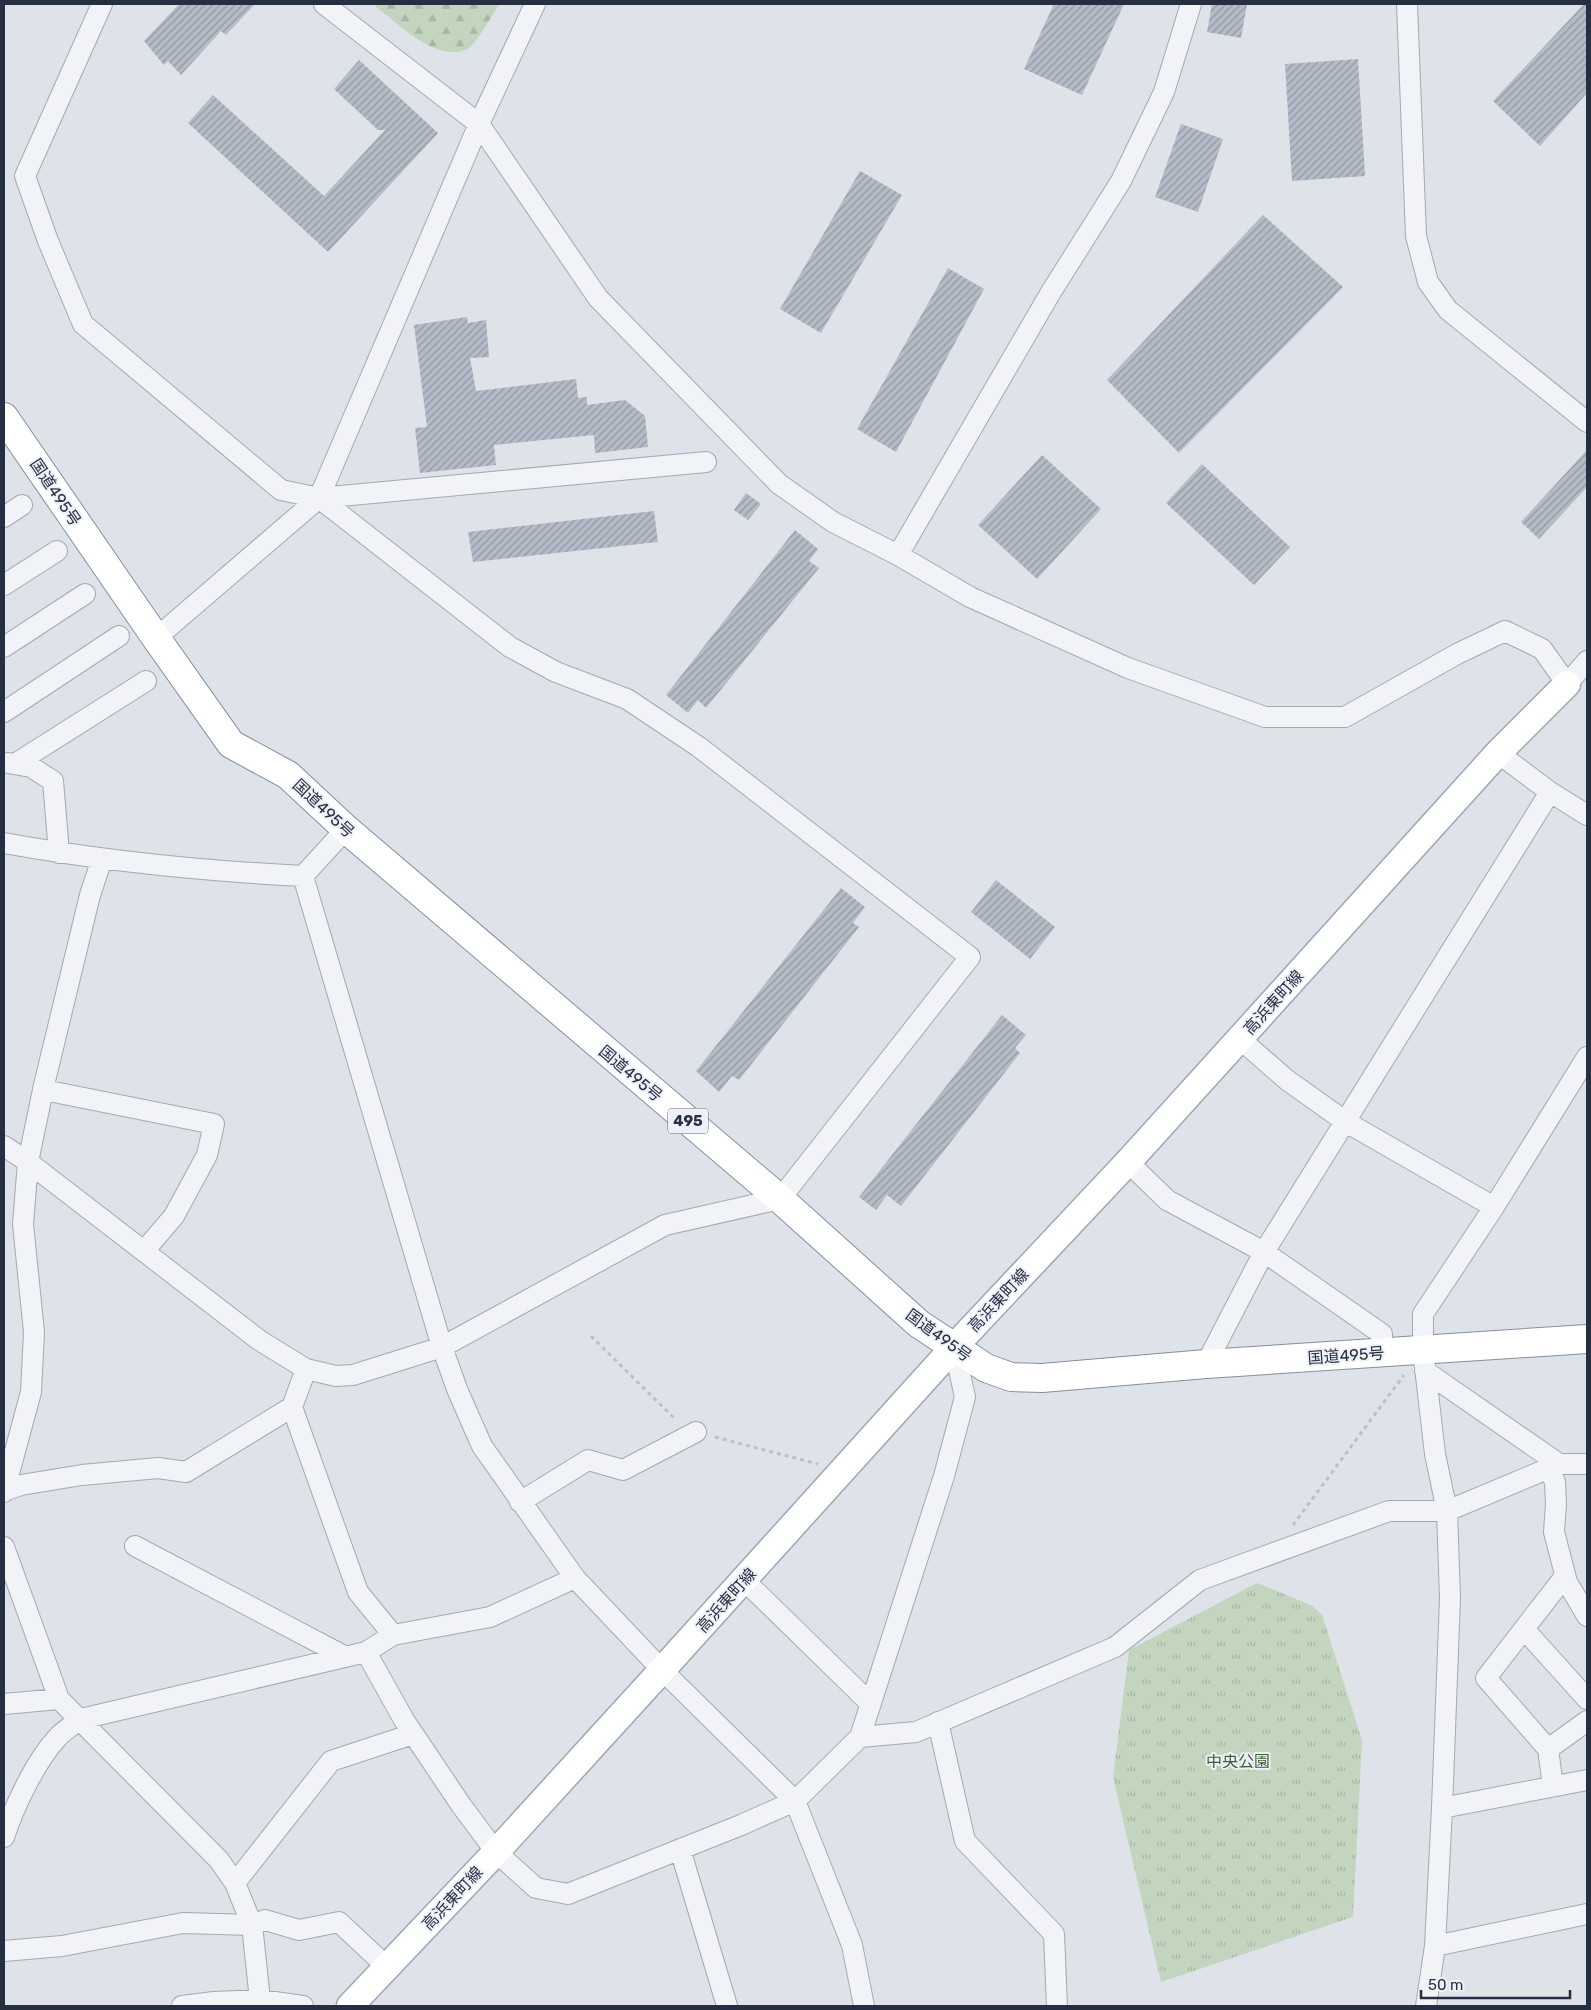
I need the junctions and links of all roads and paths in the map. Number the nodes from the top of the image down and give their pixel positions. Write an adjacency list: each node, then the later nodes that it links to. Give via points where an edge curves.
1 (102, 4): 10 (street, via 25,176 83,324 281,490)
2 (324, 4): 6 (street)
3 (535, 4): 6 (street)
4 (1191, 4): 14 (street, via 1164,92 1121,181 1051,292)
5 (1407, 4): 8 (street, via 1416,236 1428,282 1448,310)
6 (479, 124): 10 (street); 14 (street, via 598,298 779,484 833,522)
7 (4, 417): 18 (highway, 国道495号 / 495)
8 (1587, 422)
9 (706, 462): 10 (street)
10 (320, 498): 18 (street); 40 (street, via 510,647 556,672 627,699 699,747 970,957)
11 (22, 505): 12 (street)
12 (4, 517)
13 (57, 550): 15 (street)
14 (898, 555): 22 (street, via 970,597 1119,664 1265,718 1346,717 1504,631 1542,649)
15 (4, 585)
16 (85, 594): 19 (street)
17 (119, 636): 23 (street)
18 (156, 638): 28 (highway, 国道495号 / 495, via 231,744 288,775)
19 (4, 647)
20 (1587, 661): 22 (street)
21 (146, 681): 25 (street)
22 (1567, 684): 24 (main road, 高浜東町線)
23 (4, 712)
24 (1498, 753): 26 (street); 33 (main road, 高浜東町線)
25 (9, 763): 30 (street, via 31,767 53,782)
26 (1550, 792): 27 (street); 36 (street)
27 (1587, 815)
28 (346, 829): 32 (street); 40 (highway, 国道495号 / 495)
29 (4, 843): 30 (street)
30 (59, 853): 31 (street)
31 (102, 859): 32 (street); 35 (street, via 90,895)
32 (304, 876): 45 (street)
33 (1240, 1039): 36 (street, via 1287,1080); 39 (main road, 高浜東町線)
34 (1585, 1066): 41 (street)
35 (44, 1090): 38 (street); 42 (street, via 214,1124 207,1155 174,1216)
36 (1346, 1122): 41 (street); 43 (street)
37 (4, 1146): 38 (street)
38 (28, 1162): 42 (street); 55 (street, via 23,1224 34,1332 30,1392)
39 (1128, 1162): 43 (street, via 1167,1200); 46 (main road, 高浜東町線)
40 (780, 1199): 45 (street, via 665,1225); 46 (highway, 国道495号 / 495, via 919,1324)
41 (1494, 1207): 48 (street, via 1423,1314)
42 (144, 1251): 50 (street, via 259,1340)
43 (1264, 1252): 47 (street, via 1382,1334); 49 (street)
44 (1587, 1338): 48 (highway, 国道495号 / 495)
45 (442, 1347): 50 (street, via 353,1375 336,1376); 56 (street, via 482,1446)
46 (954, 1347): 49 (highway, 国道495号 / 495, via 986,1368 1010,1377 1042,1378); 63 (main road, 高浜東町線); 73 (street, via 965,1397 944,1476)
47 (1382, 1353): 48 (highway, 国道495号 / 495); 49 (highway, 国道495号 / 495)
48 (1424, 1360): 54 (street); 57 (street, via 1435,1454); 60 (path)
49 (1206, 1364)
50 (306, 1369): 51 (street)
51 (292, 1407): 55 (street, via 186,1472 158,1468 82,1475); 66 (street, via 358,1592)
52 (696, 1432): 56 (street, via 623,1470 588,1460)
53 (1587, 1464): 54 (street)
54 (1554, 1467): 57 (street); 61 (street, via 1554,1532)
55 (4, 1491)
56 (520, 1502): 62 (street)
57 (1447, 1511): 60 (street, via 1389,1511); 83 (street, via 1450,1598)
58 (135, 1546): 68 (street)
59 (4, 1547): 70 (street)
60 (1272, 1553): 76 (street, via 1200,1580 1114,1647)
61 (1565, 1576): 64 (street); 65 (street)
62 (576, 1578): 66 (street, via 490,1617); 69 (street)
63 (744, 1580): 69 (main road, 高浜東町線); 73 (street)
64 (1587, 1616)
65 (1524, 1628): 71 (street); 79 (street, via 1486,1678)
66 (392, 1635): 67 (street)
67 (366, 1652): 68 (street); 77 (street)
68 (346, 1657): 74 (street)
69 (662, 1670): 82 (street); 86 (main road, 高浜東町線)
70 (59, 1699): 72 (street); 74 (street)
71 (1587, 1699)
72 (4, 1704)
73 (871, 1704): 78 (street)
74 (81, 1719): 84 (street, via 57,1738 35,1770 10,1817); 87 (street, via 219,1860)
75 (1587, 1721): 79 (street)
76 (938, 1722): 78 (street, via 916,1732); 99 (street, via 965,1841 1054,1934)
77 (413, 1734): 86 (street); 87 (street, via 331,1762)
78 (860, 1737): 82 (street)
79 (1548, 1749): 81 (street)
80 (1587, 1780): 81 (street)
81 (1553, 1786): 83 (street)
82 (796, 1800): 85 (street); 98 (street, via 852,1945)
83 (1442, 1808): 90 (street)
84 (4, 1837)
85 (680, 1849): 86 (street, via 568,1894 536,1888); 97 (street)
86 (496, 1852): 92 (main road, 高浜東町線)
87 (235, 1883): 89 (street)
88 (1587, 1914): 90 (street)
89 (252, 1925): 91 (street, via 183,1923 62,1946); 92 (street, via 265,1920 299,1930 338,1922); 93 (street)
90 (1434, 1946): 100 (street)
91 (4, 1951)
92 (387, 1967): 96 (main road, 高浜東町線)
93 (260, 2000): 94 (street); 95 (street)
94 (182, 2006)
95 (303, 2006)
96 (350, 2006)
97 (727, 2006)
98 (864, 2006)
99 (1057, 2006)
100 (1426, 2006)

